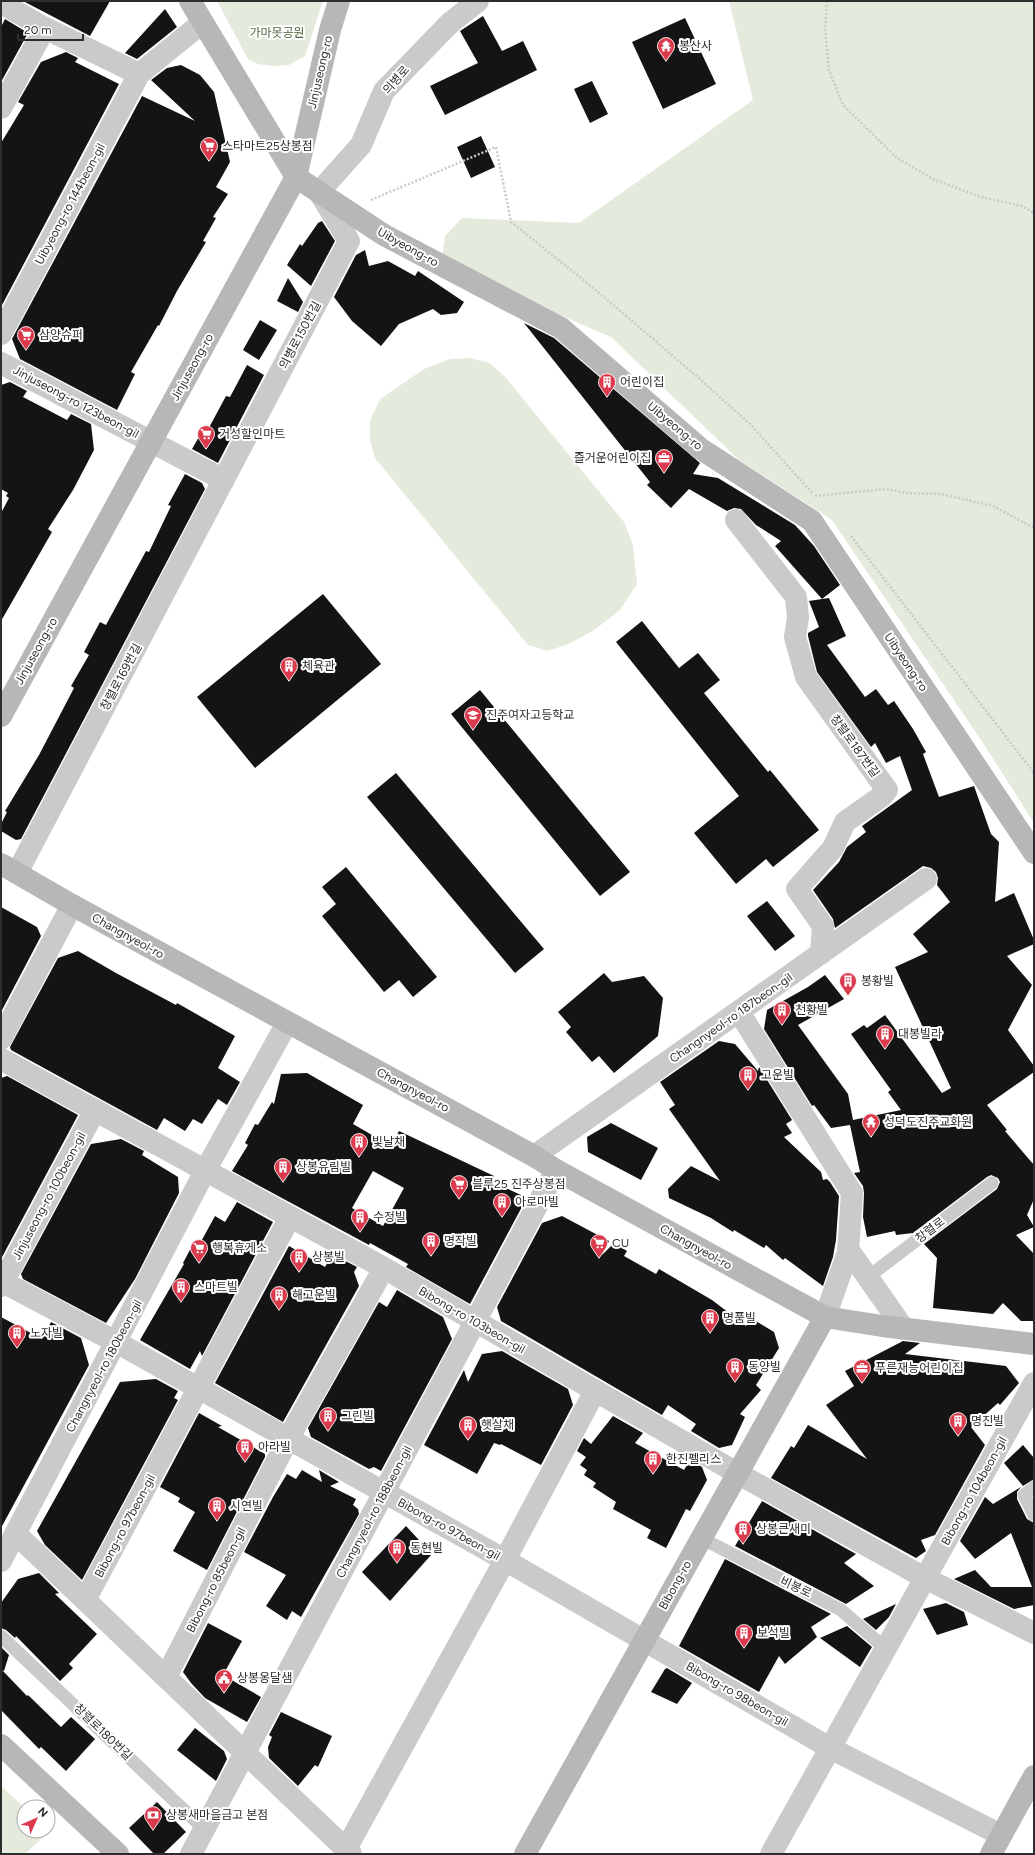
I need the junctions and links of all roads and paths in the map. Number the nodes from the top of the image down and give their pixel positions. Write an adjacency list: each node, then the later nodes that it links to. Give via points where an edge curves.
1 (190, 1): 6 (street, Uibyeong-ro)
2 (339, 1): 10 (street, Jinjuseong-ro)
3 (478, 1): 11 (street, 의병로, via 450,23 384,92 361,145)
4 (827, 1): 13 (path, via 825,29 829,70 843,105 897,158 933,179 981,197 1022,206)
5 (1, 3): 7 (street)
6 (202, 23): 8 (street, Uibyeong-ro 144beon-gil); 10 (street, Uibyeong-ro)
7 (45, 28): 8 (street); 9 (street)
8 (139, 74): 14 (street, Uibyeong-ro 144beon-gil)
9 (1, 108)
10 (296, 177): 11 (street, Uibyeong-ro); 16 (street, Jinjuseong-ro)
11 (319, 192): 12 (street, Uibyeong-ro); 17 (street, 의병로150번길, via 349,242)
12 (346, 210): 18 (path, via 496,147 511,222 707,385 751,425); 25 (street, Uibyeong-ro, via 384,235 561,328 701,449 812,521)
13 (1034, 213)
14 (1, 334)
15 (1, 363): 16 (street, Jinjuseong-ro 123beon-gil)
16 (151, 442): 17 (street, Jinjuseong-ro 123beon-gil); 23 (street, Jinjuseong-ro)
17 (224, 480): 26 (street, 창렬로169번길)
18 (815, 496): 19 (path); 21 (path, via 886,489 907,493 942,494 993,506)
19 (820, 501)
20 (736, 520): 29 (street, 창렬로187번길, via 796,598 798,617 795,637 806,677 887,790 845,822 834,848 797,889 823,926)
21 (1034, 528)
22 (848, 532): 24 (path)
23 (1, 716)
24 (1034, 773)
25 (1034, 853)
26 (9, 869): 28 (street, Changnyeol-ro)
27 (926, 879): 29 (street, Changnyeol-ro 187beon-gil)
28 (72, 905): 31 (street, Changnyeol-ro); 32 (street)
29 (821, 954): 30 (street, Changnyeol-ro 187beon-gil)
30 (739, 1012): 35 (street, Changnyeol-ro 187beon-gil); 40 (street, via 852,1193)
31 (287, 1022): 35 (street, Changnyeol-ro); 37 (street, Changnyeol-ro 180beon-gil)
32 (1, 1039)
33 (1, 1059): 34 (street)
34 (95, 1110): 37 (street); 43 (street, Jinjuseong-ro 100beon-gil)
35 (534, 1156): 36 (street, Changnyeol-ro)
36 (556, 1170): 44 (street, Changnyeol-ro); 45 (street, Changnyeol-ro 188beon-gil)
37 (205, 1171): 39 (street, Bibong-ro 103beon-gil); 47 (street, Changnyeol-ro 180beon-gil)
38 (992, 1183): 42 (lane, 창렬로)
39 (290, 1217): 41 (street, Bibong-ro 103beon-gil); 50 (street, Bibong-ro 97beon-gil)
40 (848, 1249): 42 (street); 44 (street)
41 (384, 1268): 45 (street, Bibong-ro 103beon-gil); 52 (street)
42 (868, 1277): 46 (street)
43 (2, 1283): 47 (street, Jinjuseong-ro 100beon-gil)
44 (825, 1317): 46 (street, Changnyeol-ro); 53 (street, Bibong-ro)
45 (476, 1323): 51 (street, Bibong-ro 103beon-gil); 55 (street, Changnyeol-ro 188beon-gil)
46 (904, 1329): 48 (street, Changnyeol-ro)
47 (116, 1342): 50 (street, Bibong-ro 97beon-gil); 57 (street, Changnyeol-ro 180beon-gil)
48 (1034, 1344)
49 (1034, 1383): 61 (street, Bibong-ro 104beon-gil)
50 (199, 1389): 52 (street, Bibong-ro 97beon-gil); 62 (street, Bibong-ro 97beon-gil)
51 (595, 1391): 53 (street, Bibong-ro 103beon-gil); 59 (street, Bibong-ro 97beon-gil)
52 (288, 1440): 55 (street, Bibong-ro 97beon-gil); 67 (street, Bibong-ro 85beon-gil)
53 (737, 1473): 58 (street, Bibong-ro); 61 (street)
54 (1034, 1487): 56 (lane, via 1024,1495)
55 (384, 1494): 59 (street, Bibong-ro 97beon-gil); 70 (street, Changnyeol-ro 188beon-gil)
56 (1034, 1515)
57 (16, 1534): 60 (street, Changnyeol-ro 180beon-gil); 62 (street)
58 (701, 1538): 65 (street, Bibong-ro); 66 (lane, 비봉로, via 841,1610)
59 (504, 1560): 65 (street, Bibong-ro 97beon-gil); 74 (street, Bibong-ro 97beon-gil)
60 (1, 1561)
61 (925, 1578): 63 (street); 66 (street)
62 (85, 1600): 67 (street)
63 (1034, 1633)
64 (1, 1636): 72 (lane, 창렬로180번길)
65 (644, 1640): 69 (street, Bibong-ro 98beon-gil); 77 (street, Bibong-ro)
66 (885, 1648): 69 (street)
67 (166, 1677): 70 (street)
68 (1, 1745): 75 (street)
69 (830, 1748): 73 (street, Bibong-ro 98beon-gil); 78 (street)
70 (246, 1753): 72 (street, Changnyeol-ro 188beon-gil); 74 (street)
71 (1034, 1776): 73 (street)
72 (204, 1829): 76 (street, Changnyeol-ro 188beon-gil)
73 (1001, 1835): 79 (street)
74 (349, 1851)
75 (118, 1854)
76 (191, 1854)
77 (525, 1854)
78 (771, 1854)
79 (991, 1854)

